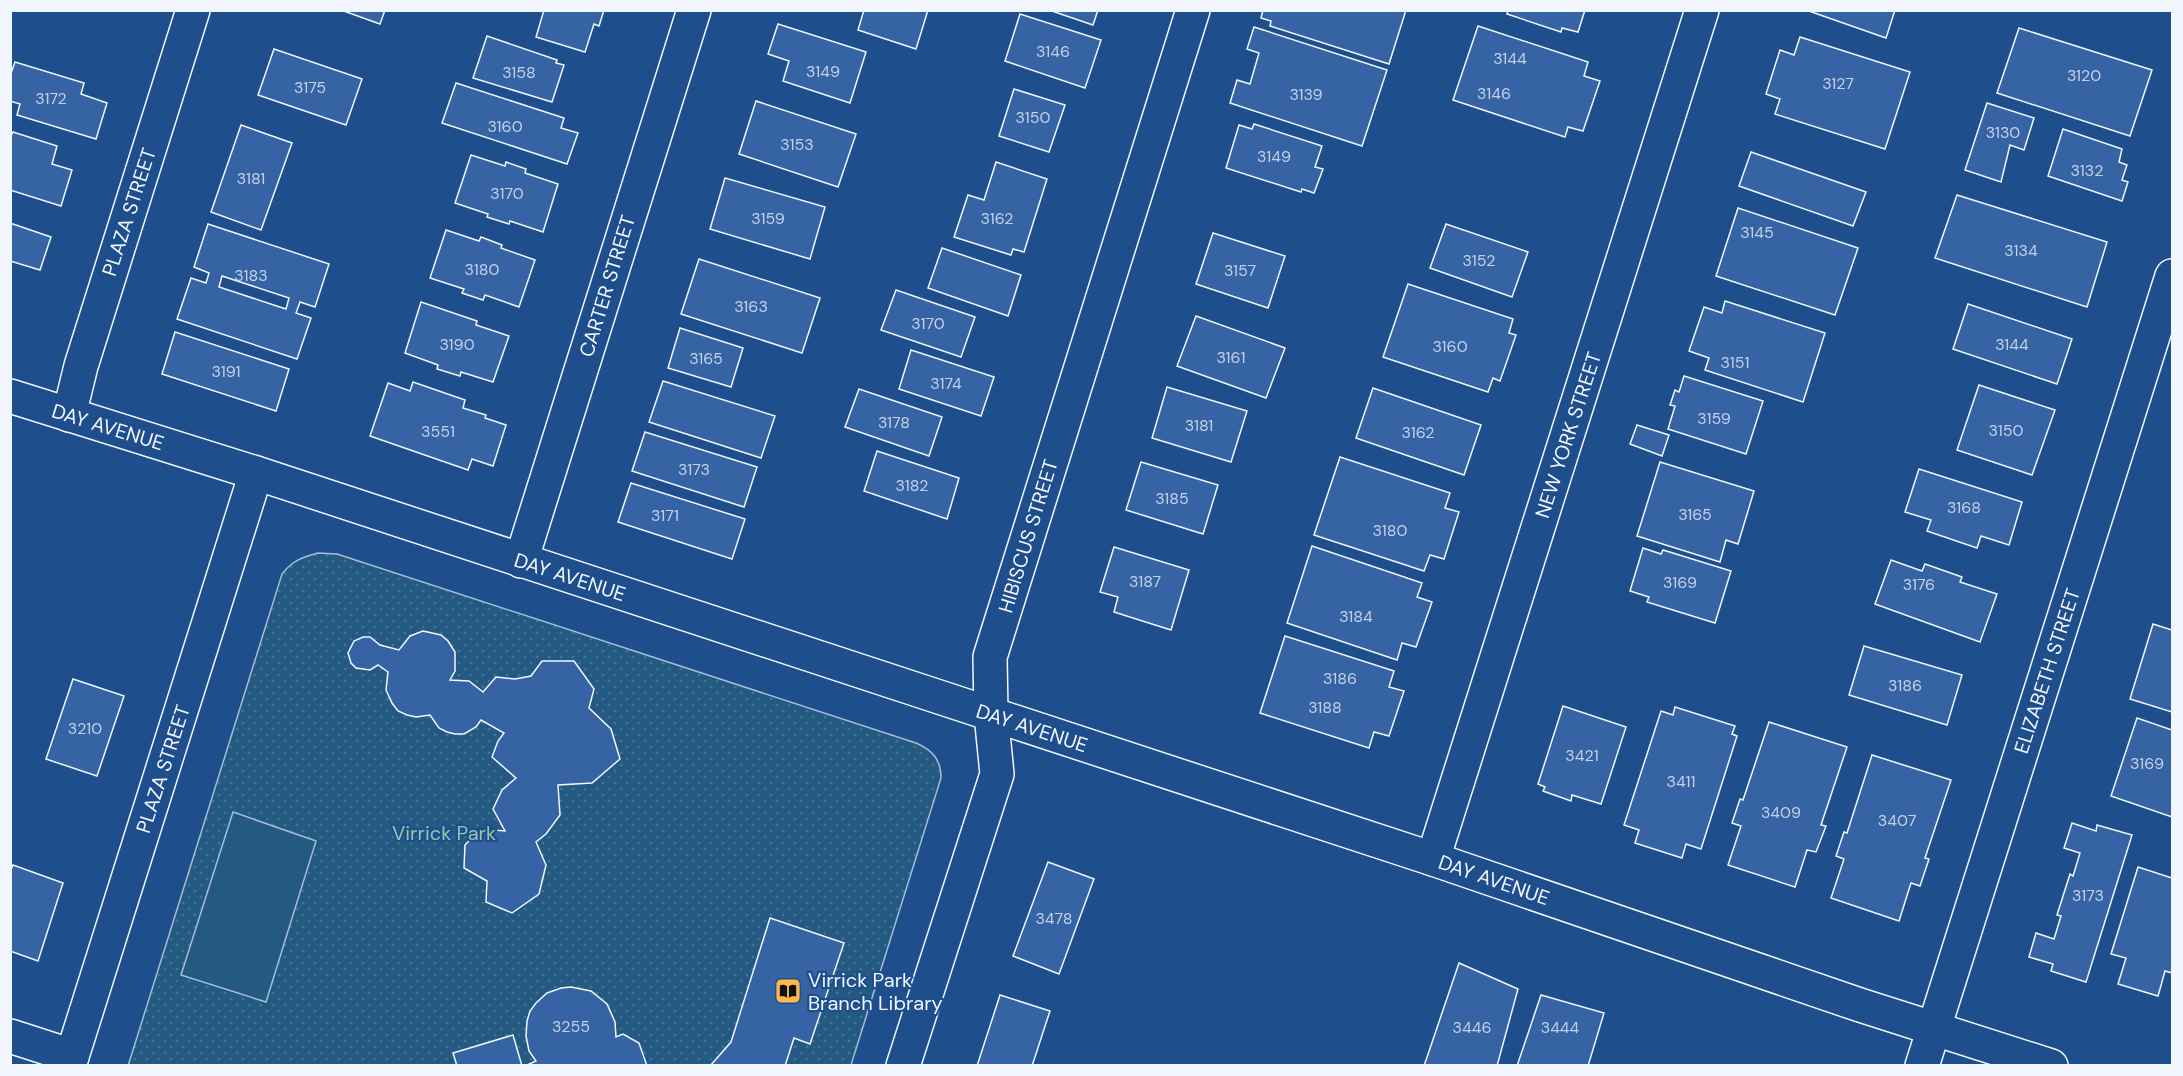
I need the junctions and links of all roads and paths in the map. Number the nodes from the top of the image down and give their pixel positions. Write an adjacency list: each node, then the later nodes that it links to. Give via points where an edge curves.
1 (193, 10): 7 (street, PLAZA STREET)
2 (694, 10): 9 (street, CARTER STREET)
3 (1193, 10): 10 (street, HIBISCUS STREET, via 990,657)
4 (1702, 10): 11 (street, NEW YORK STREET)
5 (2172, 276): 12 (street, ELIZABETH STREET)
6 (10, 396): 7 (street, DAY AVENUE)
7 (69, 415): 8 (street, DAY AVENUE)
8 (256, 473): 9 (street, DAY AVENUE); 14 (street, PLAZA STREET)
9 (521, 561): 10 (street, DAY AVENUE)
10 (991, 714): 11 (street, DAY AVENUE); 15 (street, HIBISCUS STREET, via 997,774)
11 (1433, 859): 12 (street, DAY AVENUE)
12 (1934, 1028): 16 (street, ELIZABETH STREET); 17 (street, DAY AVENUE)
13 (10, 1036): 14 (street)
14 (70, 1061)
15 (903, 1065)
16 (1922, 1065)
17 (2051, 1065)

